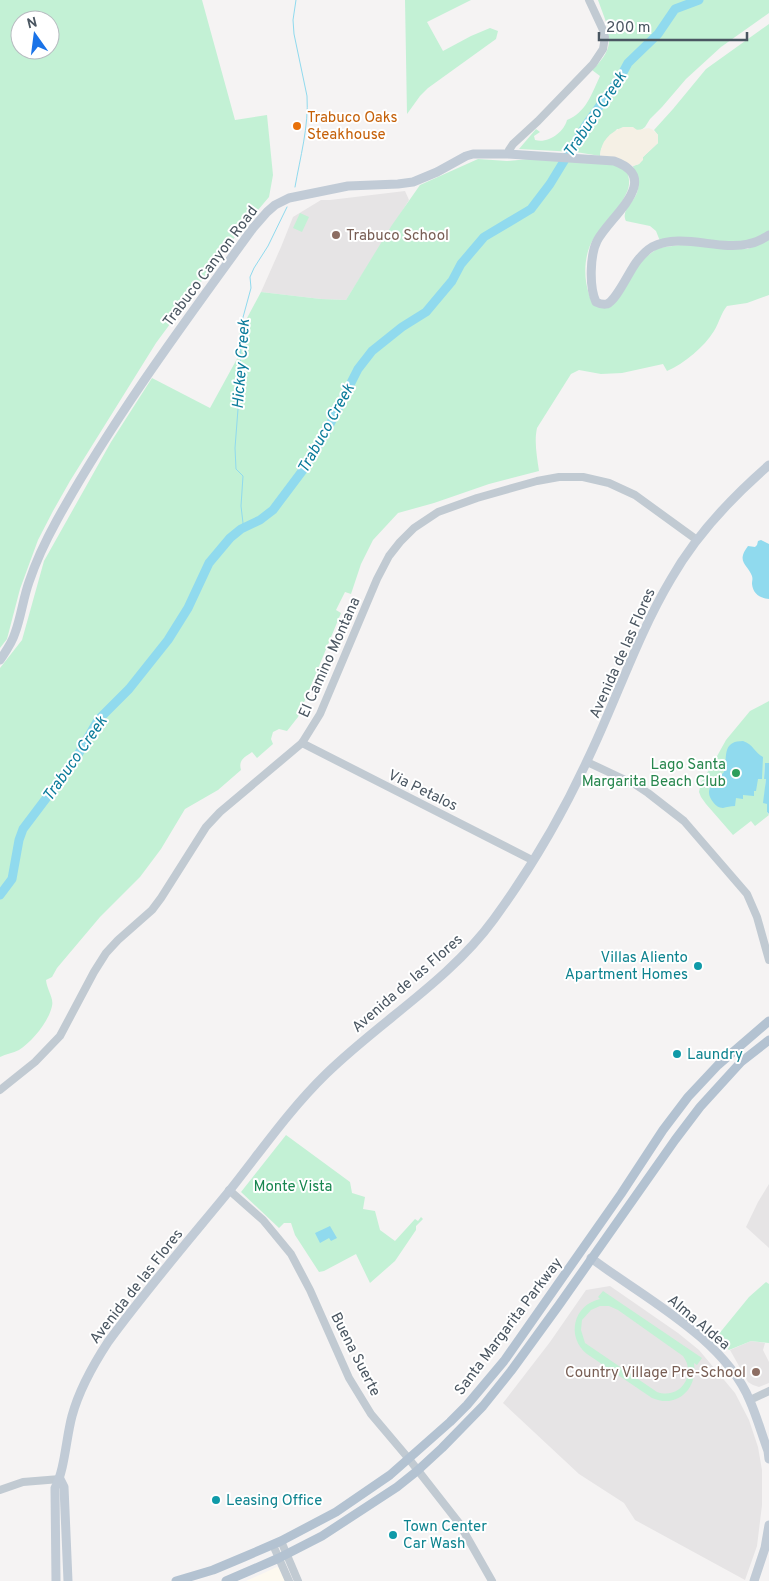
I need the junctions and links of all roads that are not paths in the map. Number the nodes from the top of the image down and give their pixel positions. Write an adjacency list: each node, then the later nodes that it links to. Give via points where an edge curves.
1 (589, 0): 2 (street, via 603,30 603,49 593,64 513,144)
2 (508, 154): 3 (main road, Trabuco Canyon Road, via 609,161 625,165 632,173 635,182 633,193 594,249 593,292 596,302 601,304 609,304 637,260 660,244 739,245 757,242); 6 (main road, Trabuco Canyon Road, via 466,156 429,176 405,184 348,186 304,194 276,204 266,212 153,366 92,458 40,554 15,634)
3 (769, 235)
4 (769, 465): 5 (main road, Avenida de las Flores, via 730,502)
5 (697, 540): 7 (street, El Camino Montana, via 635,494 610,483 583,477 537,481 438,512 414,528 389,556 320,714); 8 (main road, Avenida de las Flores, via 670,579 653,612)
6 (0, 660)
7 (302, 743): 9 (street, Via Petalos); 13 (street, El Camino Montana, via 206,827 162,898 106,953 60,1036 35,1062)
8 (587, 762): 9 (main road, Avenida de las Flores); 10 (street, via 636,785 684,820 747,894)
9 (532, 860): 14 (main road, Avenida de las Flores, via 480,937 454,965 347,1053 324,1076)
10 (769, 960)
11 (769, 1022): 19 (main road, Santa Margarita Parkway, via 718,1065 688,1097 504,1361 467,1405)
12 (769, 1040): 15 (main road, Santa Margarita Parkway, via 740,1062 700,1107)
13 (0, 1090)
14 (229, 1190): 19 (street, Buena Suerte, via 263,1220 291,1254 349,1378 371,1414); 21 (main road, Avenida de las Flores, via 120,1326 98,1359 84,1383 73,1414)
15 (591, 1258): 17 (main road, Alma Aldea, via 706,1342 729,1365); 20 (main road, Santa Margarita Parkway, via 512,1371 483,1406)
16 (769, 1391): 17 (street)
17 (750, 1400): 18 (main road, Alma Aldea)
18 (769, 1459)
19 (409, 1460): 20 (street, Buena Suerte); 24 (main road, Santa Margarita Parkway, via 336,1512)
20 (417, 1471): 25 (main road, Santa Margarita Parkway, via 322,1536); 32 (street, Buena Suerte, via 462,1528)
21 (60, 1479): 22 (street, via 23,1482); 26 (main road, Avenida de las Flores, via 55,1488); 27 (main road, Avenida de las Flores, via 64,1487)
22 (0, 1490)
23 (769, 1525): 33 (main road)
24 (277, 1543): 25 (street); 28 (main road, Santa Margarita Parkway, via 213,1570)
25 (283, 1556): 29 (main road, Santa Margarita Parkway); 30 (street); 31 (street)
26 (56, 1581)
27 (68, 1581)
28 (176, 1581)
29 (226, 1581)
30 (290, 1581)
31 (298, 1581)
32 (492, 1581)
33 (754, 1581)

